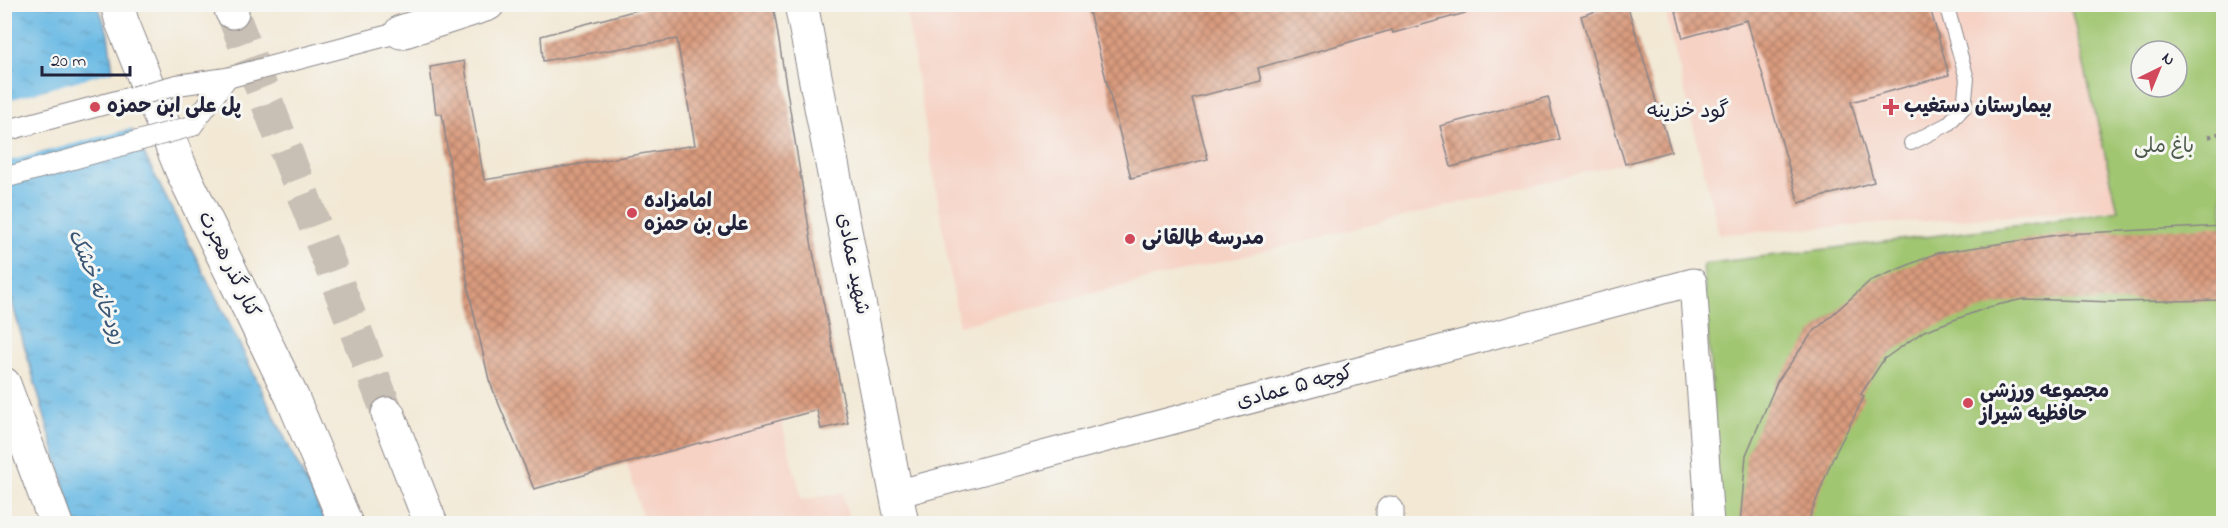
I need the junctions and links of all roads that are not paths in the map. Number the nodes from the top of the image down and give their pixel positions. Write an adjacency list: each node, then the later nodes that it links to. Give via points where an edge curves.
1 (117, 4): 14 (main road, کنار گذر هجرت, via 182,171 292,397)
2 (488, 4): 5 (main road)
3 (801, 4): 12 (main road, شهید عمادی)
4 (1946, 4): 8 (lane, via 1967,79 1964,107 1948,124)
5 (401, 32): 6 (street)
6 (227, 78): 7 (street, bridge, via 177,85); 9 (street, bridge, via 192,126)
7 (4, 131)
8 (1911, 143)
9 (4, 178)
10 (4, 384): 13 (main road)
11 (388, 414): 15 (main road)
12 (899, 509): 16 (street, کوچه ۵ عمادی, via 1693,282)
13 (56, 524)
14 (346, 524)
15 (431, 524)
16 (1710, 524)

